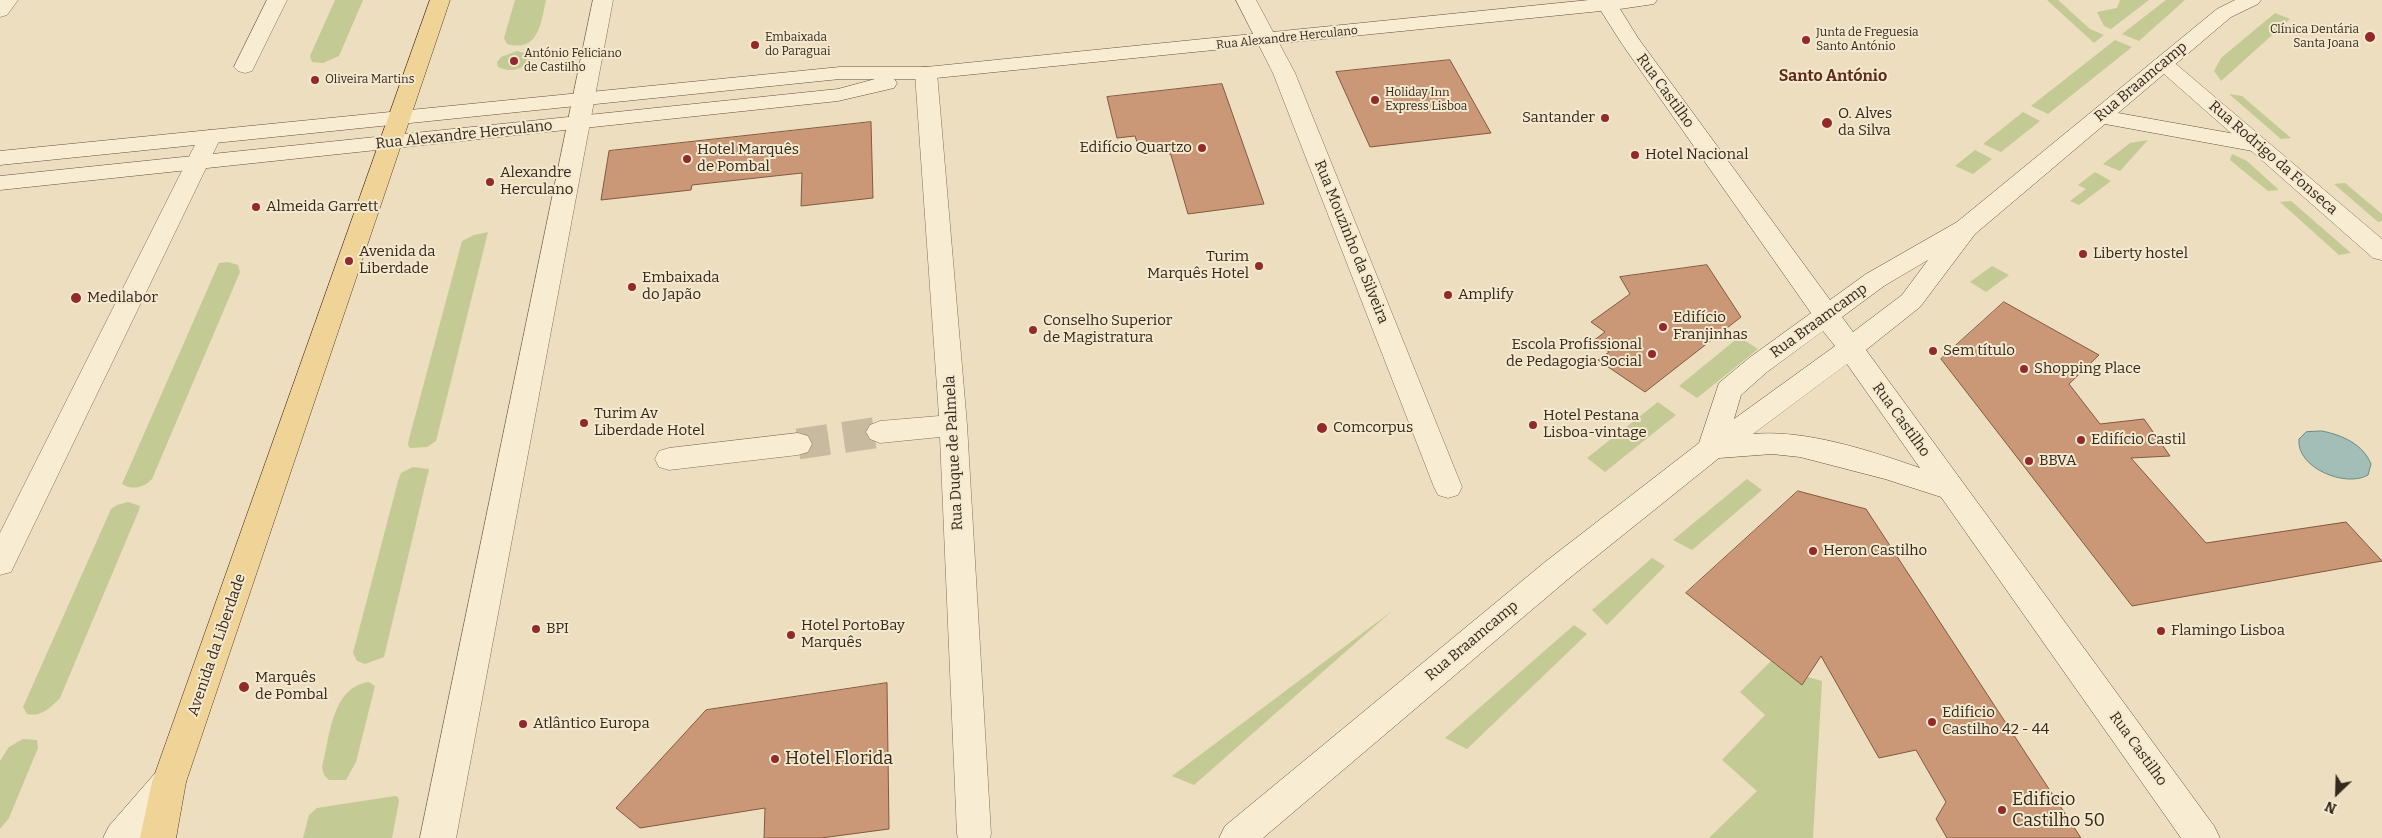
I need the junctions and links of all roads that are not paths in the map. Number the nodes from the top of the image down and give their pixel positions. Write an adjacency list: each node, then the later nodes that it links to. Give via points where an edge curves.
1 (8, 0): 10 (street)
2 (278, 0): 13 (street)
3 (440, 0): 17 (main road, Avenida da Liberdade)
4 (603, 0): 15 (street)
5 (1246, 0): 11 (street, Rua Mouzinho da Silveira)
6 (1647, 0): 8 (street, Rua Alexandre Herculano)
7 (2251, 0): 9 (street, Rua Braamcamp)
8 (1605, 2): 11 (street, Rua Alexandre Herculano); 25 (street, Rua Castilho)
9 (2226, 6): 12 (street, Rua Braamcamp)
10 (0, 11)
11 (1266, 40): 14 (street, Rua Alexandre Herculano); 32 (street, Rua Mouzinho da Silveira, via 1284,73)
12 (2163, 63): 16 (street, Rua Braamcamp); 19 (street, Rua Rodrigo da Fonseca)
13 (245, 67)
14 (926, 73): 15 (street, Rua Alexandre Herculano, via 838,95); 27 (street, Rua Duque de Palmela)
15 (581, 111): 17 (street, Rua Alexandre Herculano); 39 (street)
16 (2100, 116): 19 (street); 23 (street, Rua Braamcamp)
17 (395, 130): 18 (street, Rua Alexandre Herculano); 21 (street, Rua Alexandre Herculano); 35 (main road, Avenida da Liberdade)
18 (210, 137): 20 (street, Rua Alexandre Herculano); 21 (street)
19 (2258, 145): 24 (street, Rua Rodrigo da Fonseca)
20 (0, 158)
21 (197, 162): 22 (street, Rua Alexandre Herculano); 34 (street)
22 (0, 183)
23 (1966, 228): 25 (street, Rua Braamcamp, via 1875,280); 26 (street, Rua Braamcamp, via 1911,301)
24 (2382, 252)
25 (1826, 316): 26 (street, Rua Castilho); 30 (street, Rua Braamcamp, via 1729,390)
26 (1849, 348): 30 (street, Rua Braamcamp, via 1796,390); 33 (street, Rua Castilho)
27 (953, 425): 28 (street); 36 (street, Rua Duque de Palmela)
28 (880, 432)
29 (798, 444): 31 (street)
30 (1711, 449): 33 (street, via 1772,443 1800,446 1888,468); 40 (street, Rua Braamcamp, via 1549,577)
31 (669, 459)
32 (1448, 487)
33 (1953, 490): 41 (street, Rua Castilho)
34 (0, 563)
35 (169, 782): 37 (street); 38 (main road, Avenida da Liberdade)
36 (974, 834)
37 (121, 838)
38 (158, 838)
39 (438, 838)
40 (1237, 838)
41 (2202, 838)

